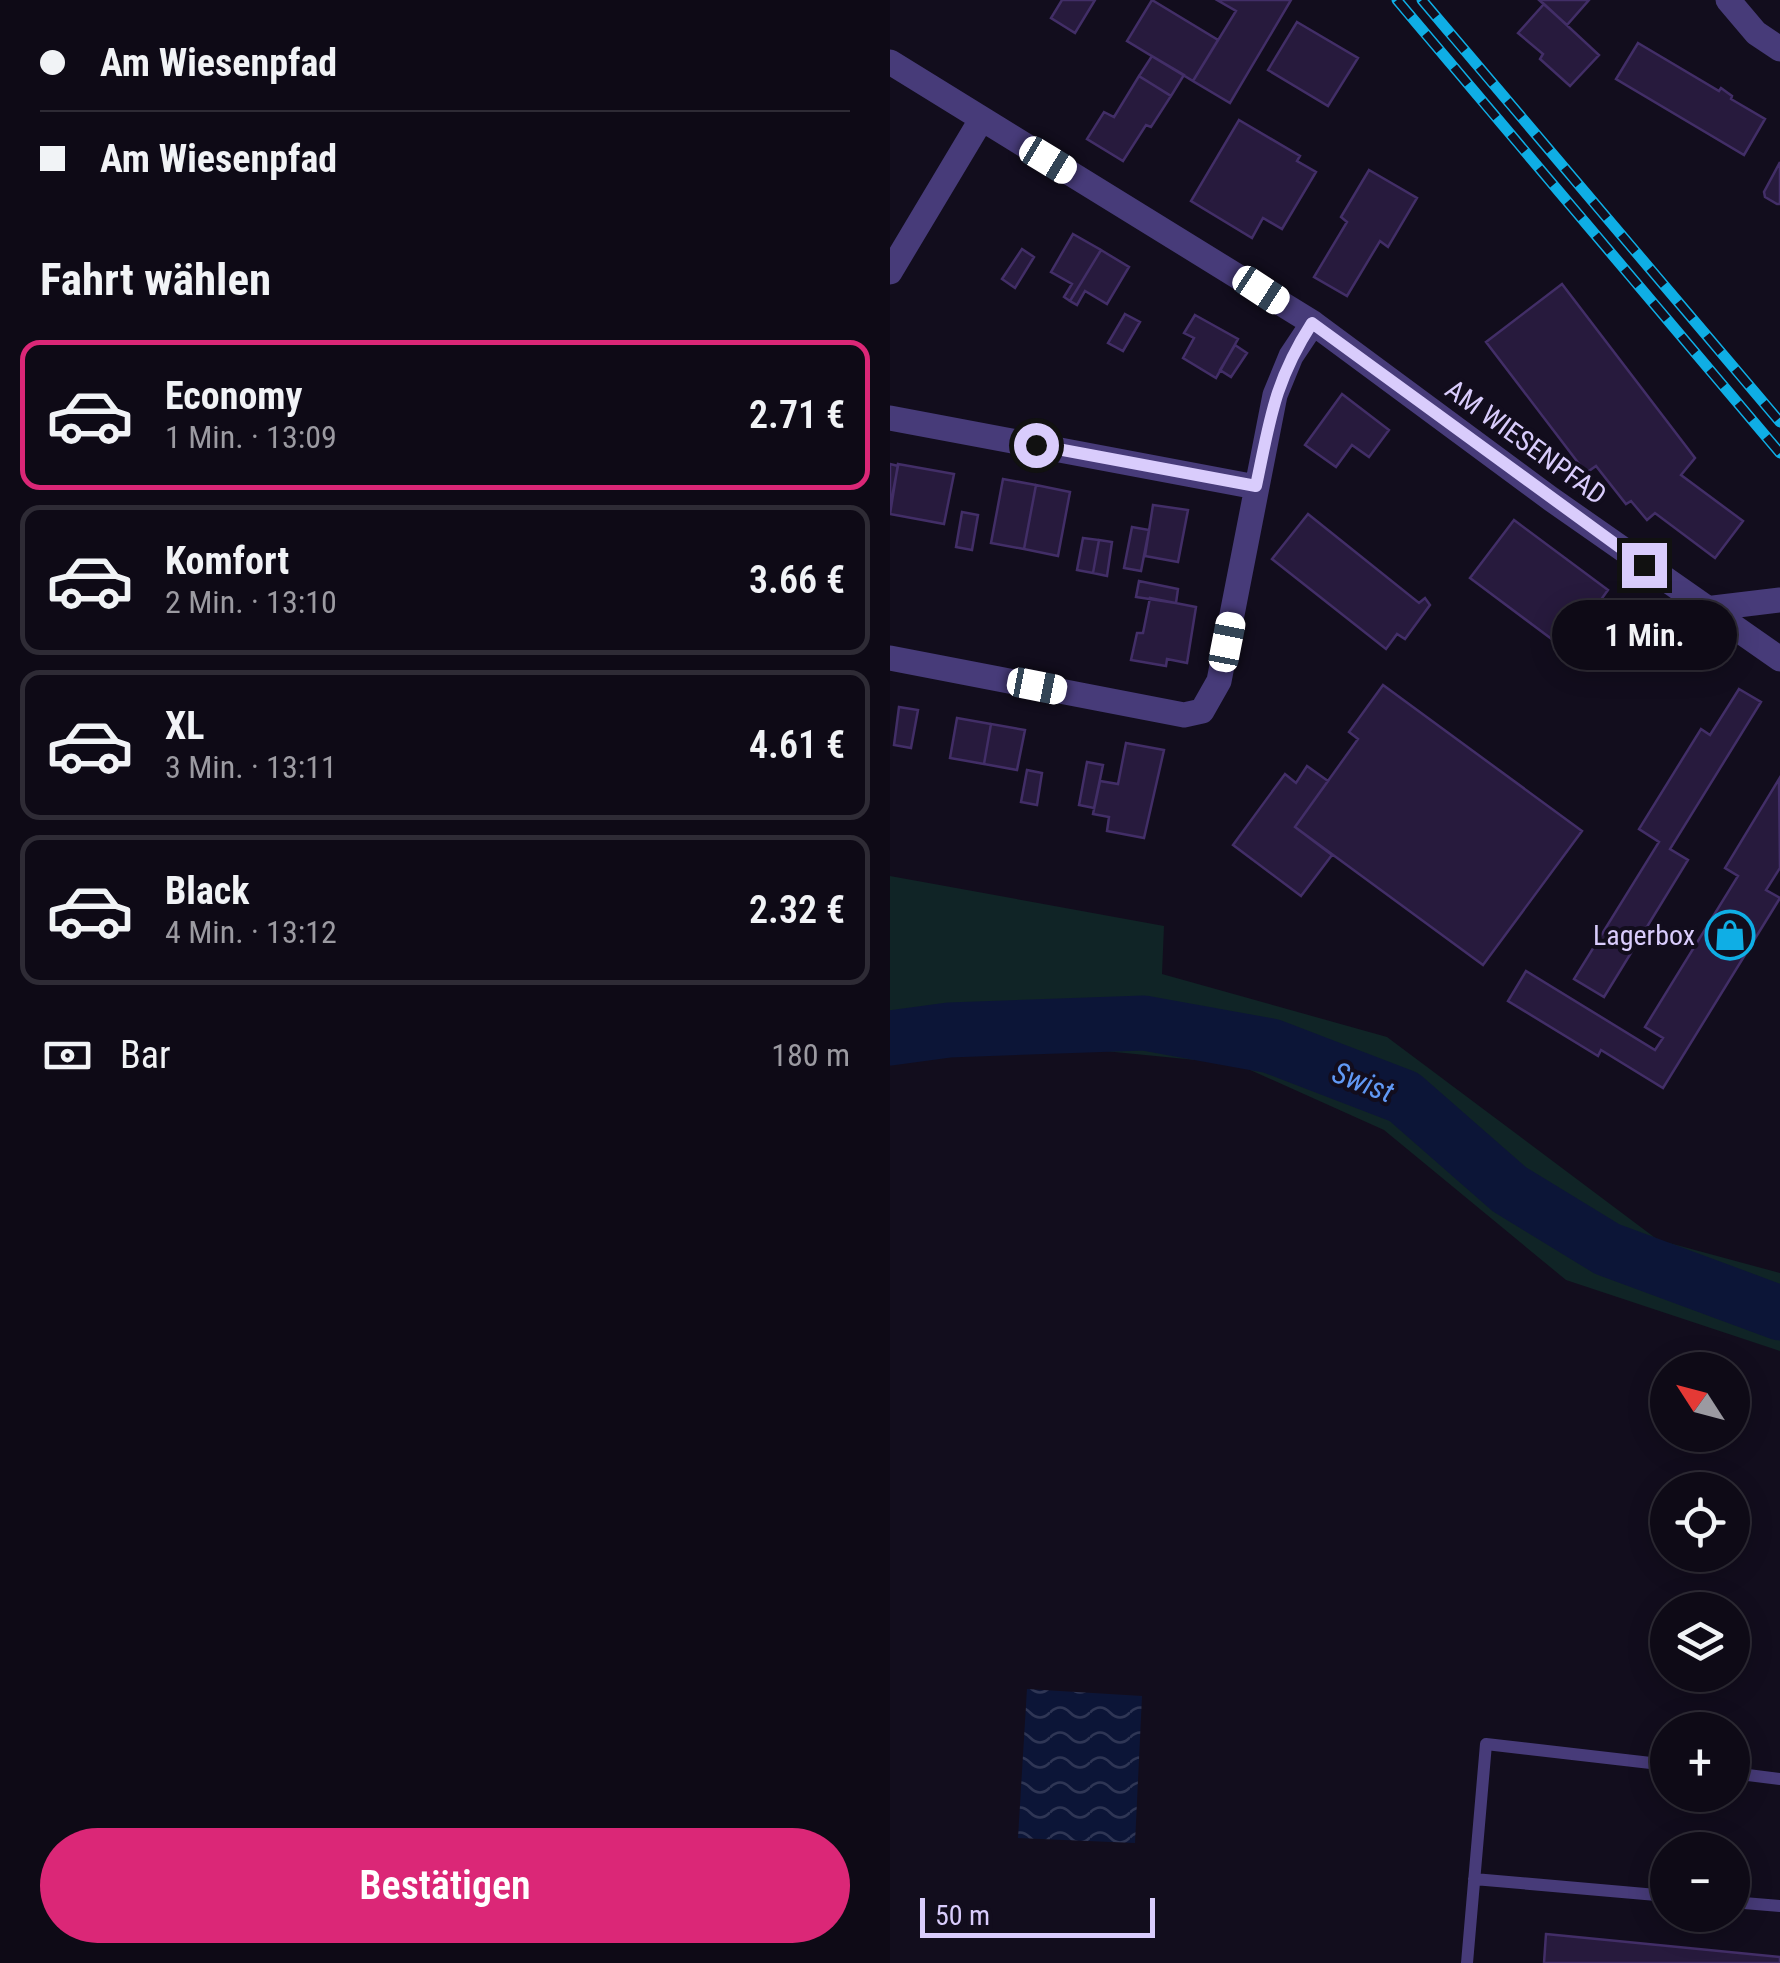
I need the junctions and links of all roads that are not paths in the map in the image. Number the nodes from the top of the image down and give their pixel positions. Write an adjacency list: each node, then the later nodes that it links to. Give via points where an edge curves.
1 (1728, 0): 2 (street, via 1756,34)
2 (1780, 50)
3 (890, 62): 4 (street, AM WIESENPFAD)
4 (982, 120): 5 (street); 6 (street, AM WIESENPFAD)
5 (890, 272)
6 (1312, 323): 8 (street, via 1274,395); 10 (street, AM WIESENPFAD)
7 (890, 418): 8 (street)
8 (1256, 486): 11 (street, via 1219,680 1202,710 1184,714)
9 (1780, 600): 10 (street)
10 (1705, 608): 12 (street, AM WIESENPFAD)
11 (890, 658)
12 (1780, 659)
13 (1650, 1763): 16 (lane, via 1486,1744)
14 (1750, 1775): 15 (lane)
15 (1780, 1778)
16 (1474, 1879): 17 (lane); 20 (lane)
17 (1650, 1894)
18 (1750, 1904): 19 (lane)
19 (1780, 1906)
20 (1467, 1963)

